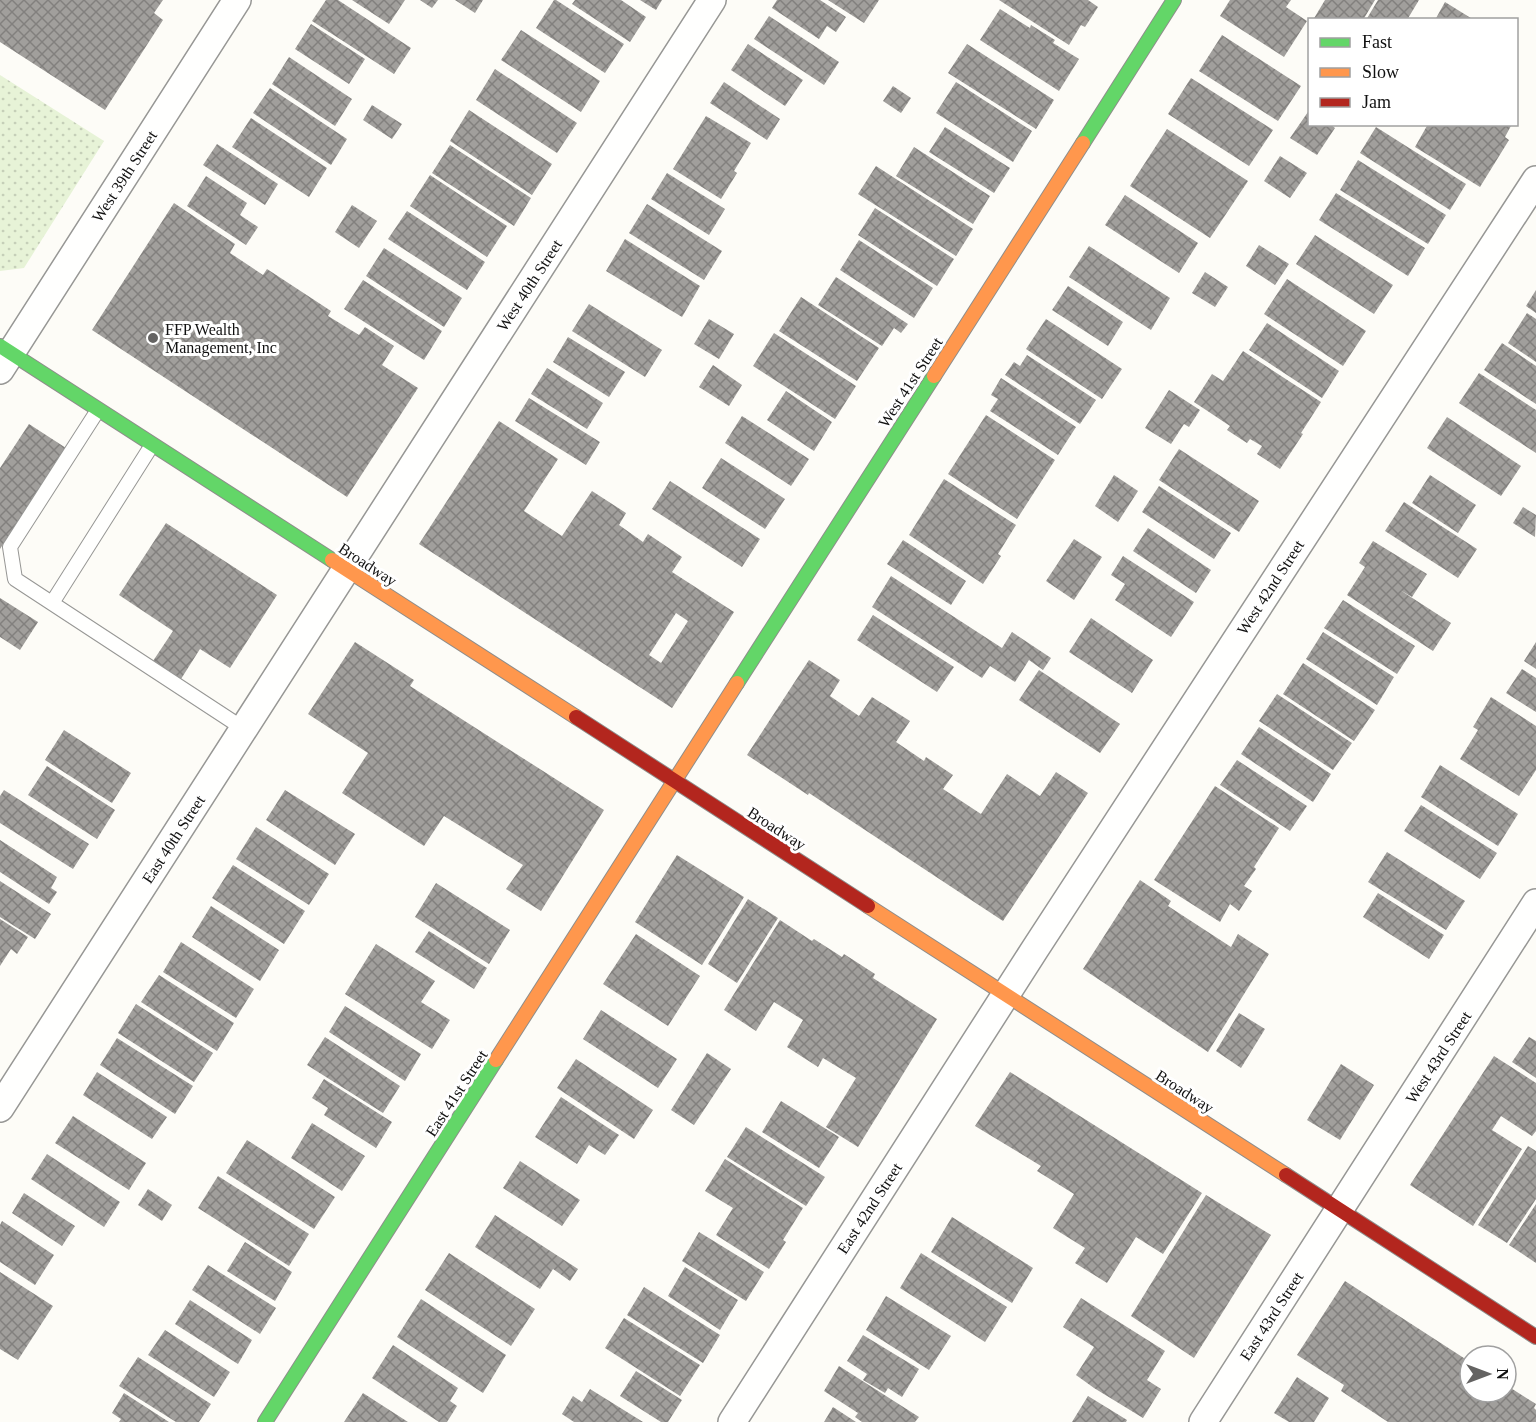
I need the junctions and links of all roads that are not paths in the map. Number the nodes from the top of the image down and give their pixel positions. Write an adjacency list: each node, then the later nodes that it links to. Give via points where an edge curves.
1 (237, 0): 5 (street, West 39th Street)
2 (712, 0): 8 (street, West 40th Street)
3 (1174, 0): 11 (street, West 41st Street)
4 (1536, 180): 13 (street, West 42nd Street)
5 (4, 356): 6 (street, Broadway)
6 (98, 410): 7 (street, Broadway); 9 (lane, via 10,547 15,579)
7 (152, 445): 8 (street, Broadway); 9 (lane)
8 (346, 570): 10 (street, East 40th Street); 11 (street, Broadway)
9 (52, 603): 10 (lane)
10 (244, 729): 14 (street, East 40th Street)
11 (674, 781): 13 (street, Broadway); 17 (street, East 41st Street)
12 (1536, 903): 15 (street, West 43rd Street)
13 (1005, 995): 15 (street, Broadway); 18 (street, East 42nd Street)
14 (0, 1108)
15 (1339, 1210): 16 (street, Broadway); 19 (street, East 43rd Street)
16 (1536, 1337)
17 (265, 1422)
18 (732, 1422)
19 (1203, 1422)

